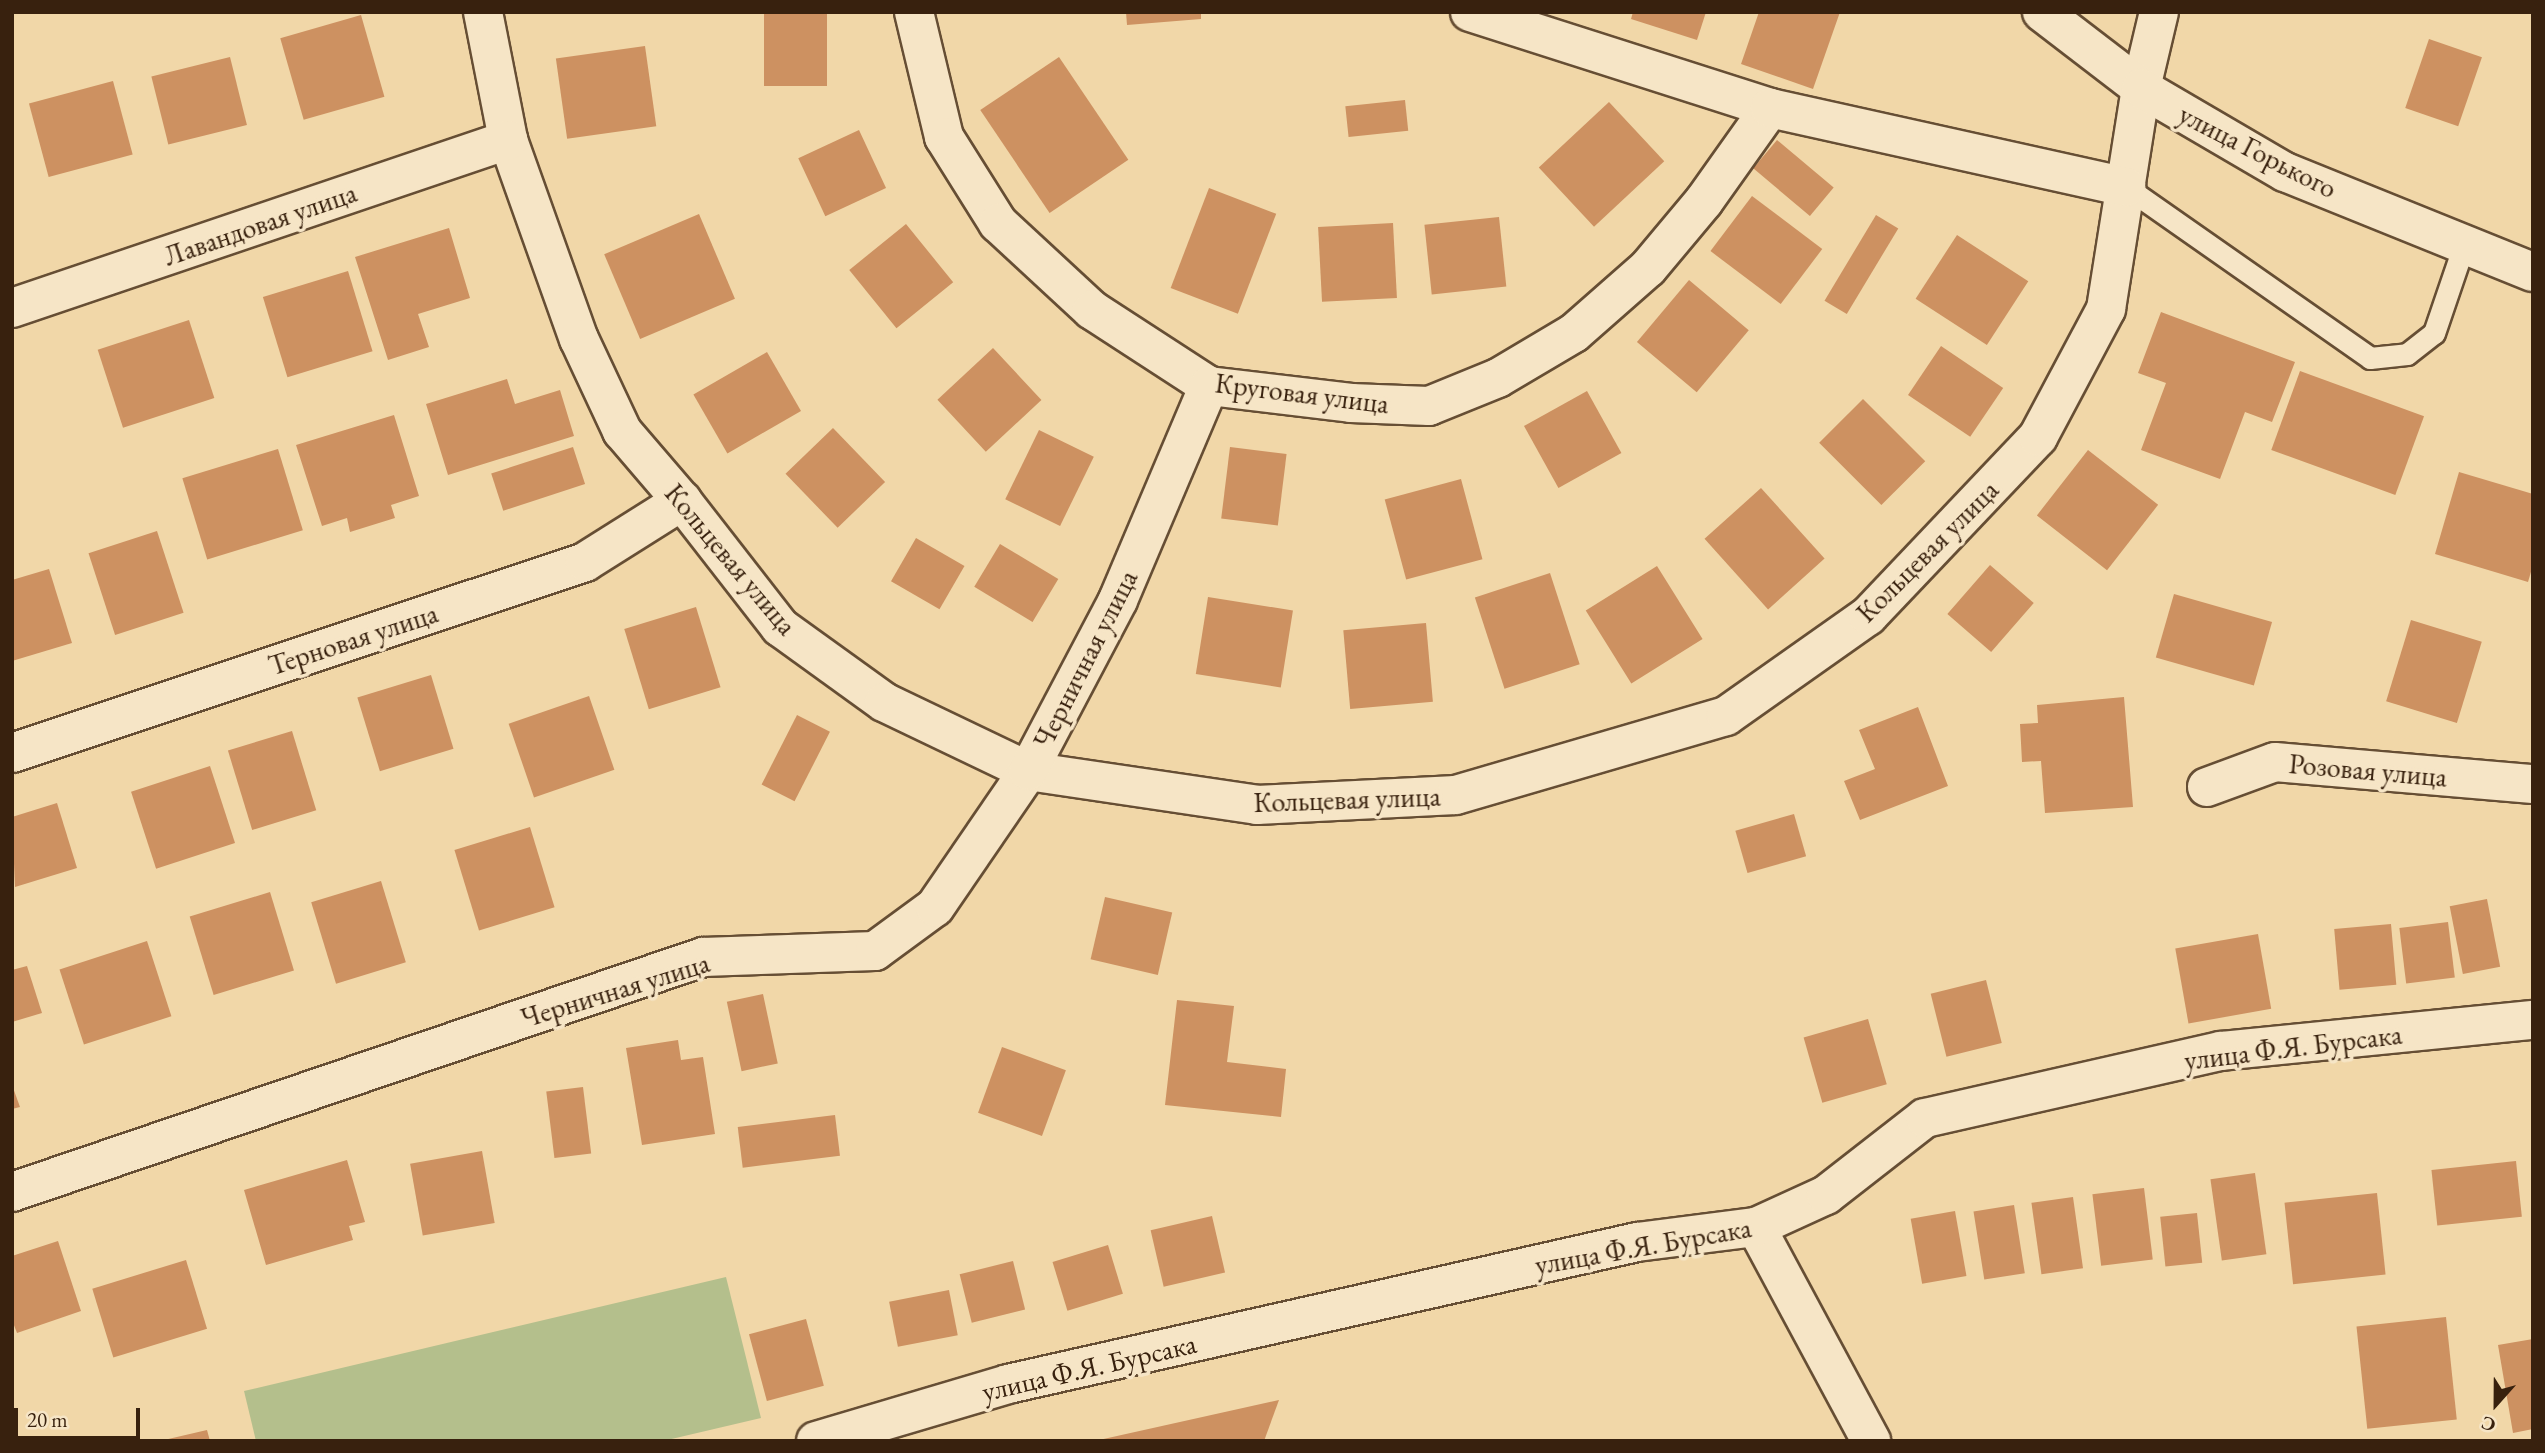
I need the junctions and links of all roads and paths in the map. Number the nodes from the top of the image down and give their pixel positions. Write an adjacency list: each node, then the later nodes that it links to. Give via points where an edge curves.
1 (483, 12): 8 (street, Кольцевая улица)
2 (914, 12): 13 (street, Круговая улица, via 944,137 998,223 1092,310)
3 (1470, 12): 7 (street)
4 (2042, 12): 6 (street, улица Горького)
5 (2159, 12): 6 (street, Кольцевая улица)
6 (2141, 89): 9 (street, Кольцевая улица); 10 (street, улица Горького, via 2285,172)
7 (1770, 108): 9 (street); 13 (street, Круговая улица, via 1704,201 1648,268 1574,333 1497,379 1429,405 1351,403)
8 (508, 140): 12 (street, Лавандовая улица); 14 (street, Кольцевая улица, via 579,339 622,431)
9 (2126, 187): 10 (lane, via 2370,358 2407,354 2434,333); 16 (street, Кольцевая улица, via 2106,309 2038,437 1868,616 1726,716 1456,795 1257,805)
10 (2465, 245): 11 (street, улица Горького)
11 (2533, 272)
12 (12, 308)
13 (1209, 386): 16 (street, Черничная улица, via 1118,600)
14 (682, 501): 15 (street, Терновая улица, via 585,562); 16 (street, Кольцевая улица, via 780,627 884,702)
15 (12, 753)
16 (1028, 771): 20 (street, Черничная улица, via 935,907 875,951 704,957)
17 (2533, 784): 18 (street, Розовая улица, via 2275,762)
18 (2207, 787)
19 (2533, 1020): 21 (street, улица Ф.Я. Бурсака, via 2221,1051 1925,1118 1826,1195)
20 (12, 1192)
21 (1756, 1227): 22 (street, улица Ф.Я. Бурсака, via 1637,1242 1009,1384); 23 (street)
22 (816, 1441)
23 (1871, 1441)

